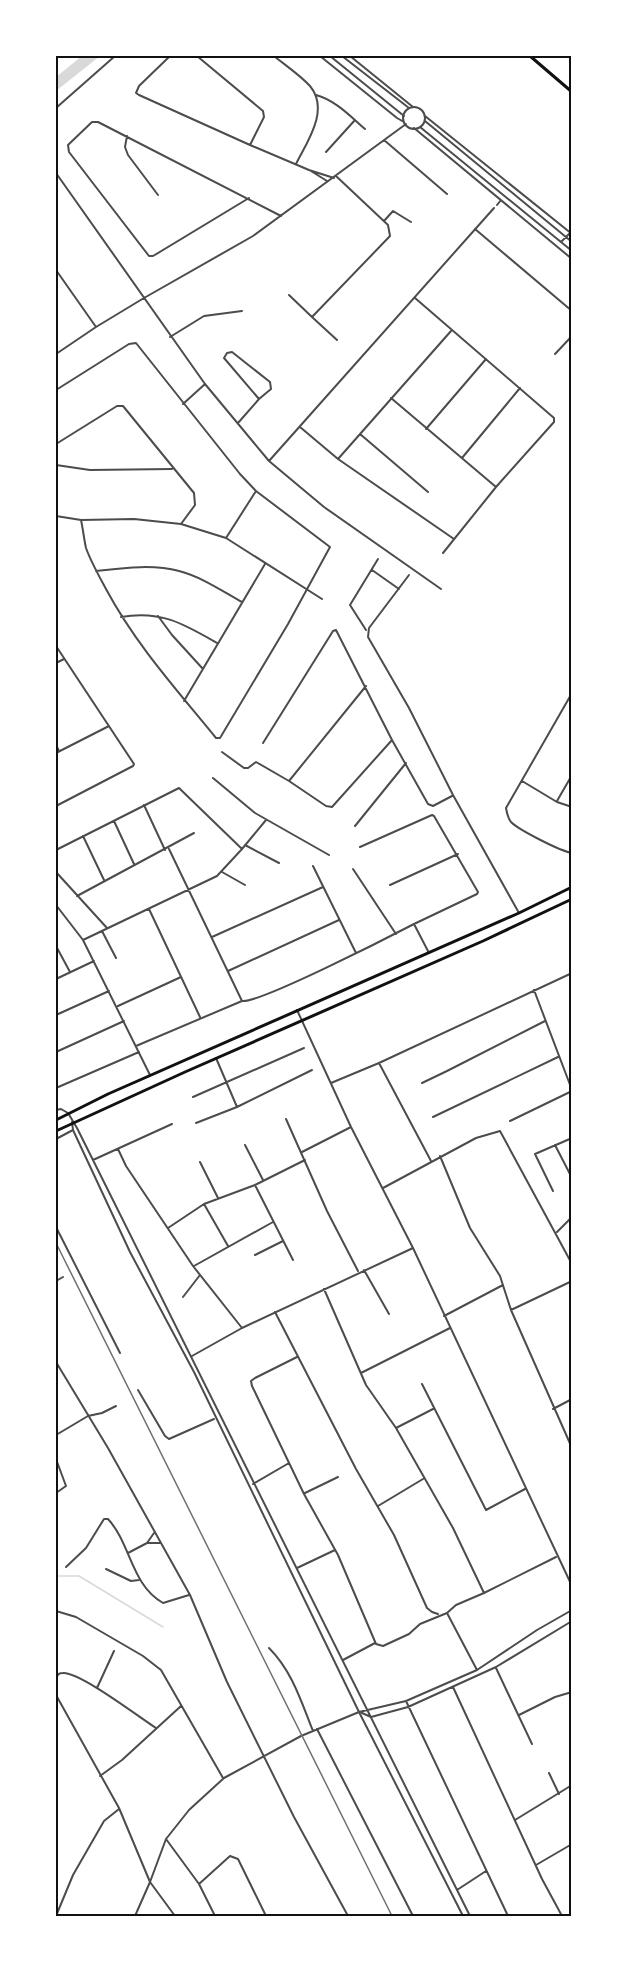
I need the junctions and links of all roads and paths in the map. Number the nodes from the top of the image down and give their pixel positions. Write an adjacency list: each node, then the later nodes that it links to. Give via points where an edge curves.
1 (115, 56): 13 (street)
2 (170, 56): 24 (street, via 136,93)
3 (197, 56): 24 (street, via 263,111 264,117)
4 (274, 56): 11 (street)
5 (321, 56): 18 (street)
6 (330, 56): 14 (street)
7 (342, 56): 12 (street)
8 (350, 56): 12 (street)
9 (530, 56): 10 (main road)
10 (572, 92)
11 (316, 95): 16 (street); 26 (street, via 317,117)
12 (411, 107): 14 (street); 15 (street, via 420,108)
13 (56, 108)
14 (404, 116): 18 (street)
15 (425, 116): 17 (street); 39 (street)
16 (355, 120): 21 (street); 25 (street)
17 (425, 121): 19 (street); 40 (street)
18 (405, 123): 20 (street); 23 (street)
19 (420, 127): 20 (street); 42 (street)
20 (414, 128): 34 (street)
21 (365, 129)
22 (127, 136): 32 (street, via 128,154); 33 (street); 33 (street, via 95,121 70,141 68,148 148,256)
23 (384, 140): 29 (street); 31 (street)
24 (250, 145): 26 (street)
25 (326, 152)
26 (296, 164): 27 (street)
27 (309, 170): 29 (street); 30 (street)
28 (56, 173): 47 (street)
29 (335, 177): 30 (street); 36 (street)
30 (328, 182): 35 (street)
31 (447, 194)
32 (158, 195)
33 (249, 198): 35 (street)
34 (501, 200): 38 (street); 44 (street)
35 (281, 216): 47 (street, via 254,236)
36 (384, 221): 37 (street, via 393,211); 51 (street, via 390,236)
37 (411, 222)
38 (475, 229): 48 (street); 50 (street)
39 (571, 233): 40 (street)
40 (566, 237): 41 (street); 42 (street)
41 (572, 242)
42 (561, 243): 43 (street)
43 (572, 251)
44 (572, 259)
45 (56, 270): 52 (street)
46 (290, 295): 51 (street)
47 (144, 298): 52 (street); 55 (street)
48 (415, 298): 53 (street); 67 (street)
49 (242, 311): 55 (street, via 204,315)
50 (572, 311)
51 (312, 317): 56 (street)
52 (96, 327): 57 (street)
53 (451, 330): 59 (street); 63 (street)
54 (572, 336): 58 (street)
55 (170, 338): 60 (street)
56 (337, 340)
57 (56, 354)
58 (555, 354)
59 (486, 359): 61 (street); 68 (street)
60 (205, 384): 65 (street); 66 (street)
61 (520, 388): 72 (street); 76 (street, via 554,422)
62 (56, 390): 65 (street, via 135,343)
63 (390, 398): 68 (street); 69 (street)
64 (258, 399): 64 (street, via 224,358 227,352 270,382 271,389); 66 (street)
65 (183, 404): 77 (street)
66 (238, 423): 73 (street)
67 (300, 427): 71 (street); 73 (street)
68 (426, 429): 72 (street)
69 (360, 434): 71 (street); 78 (street)
70 (56, 444): 75 (street, via 120,406)
71 (338, 459): 83 (street)
72 (462, 459): 76 (street)
73 (269, 460): 92 (street, via 324,507)
74 (56, 465): 75 (street, via 90,470)
75 (174, 469): 81 (street, via 196,500)
76 (496, 487): 83 (street)
77 (256, 490): 82 (street); 90 (street, via 330,547)
78 (428, 492)
79 (56, 516): 80 (street)
80 (81, 520): 81 (street, via 134,519); 88 (street, via 86,548)
81 (181, 524): 82 (street)
82 (226, 538): 86 (street)
83 (454, 539): 84 (street)
84 (443, 553)
85 (378, 560): 87 (street)
86 (265, 563): 90 (street); 94 (street)
87 (372, 570): 91 (street); 97 (street, via 350,607)
88 (96, 571): 94 (street, via 179,571); 96 (street)
89 (409, 575): 91 (street)
90 (308, 589): 93 (street); 105 (street, via 220,738)
91 (399, 589): 97 (street)
92 (441, 589)
93 (322, 599)
94 (242, 602): 98 (street)
95 (158, 616): 96 (street); 98 (street, via 180,622); 102 (street)
96 (121, 617): 105 (street)
97 (367, 632): 117 (street)
98 (217, 643): 102 (street)
99 (56, 646): 100 (street)
100 (64, 659): 101 (street); 106 (street)
101 (56, 663)
102 (203, 669): 105 (street)
103 (366, 686): 107 (street); 108 (street, via 334,630); 115 (street)
104 (572, 693): 116 (street)
105 (184, 701)
106 (109, 726): 110 (street); 120 (street, via 134,761 133,766)
107 (392, 740): 112 (street); 115 (street, via 332,807)
108 (263, 743)
109 (56, 745): 110 (street)
110 (57, 752)
111 (222, 752): 115 (street, via 244,768 256,762)
112 (406, 764): 117 (street, via 431,806); 124 (street)
113 (572, 775): 118 (street)
114 (213, 778): 122 (street)
115 (289, 781)
116 (522, 781): 118 (street); 132 (street, via 506,808 508,817 515,825)
117 (453, 795): 151 (street)
118 (557, 802): 121 (street)
119 (144, 805): 123 (street); 129 (street); 130 (street, via 179,788)
120 (56, 806)
121 (572, 807)
122 (266, 820): 127 (street); 134 (street)
123 (114, 821): 126 (street); 136 (street)
124 (355, 826)
125 (194, 833): 129 (street)
126 (83, 836): 131 (street); 141 (street)
127 (245, 845): 130 (street); 135 (street)
128 (360, 847): 133 (street, via 433,815)
129 (167, 849): 136 (street); 146 (street)
130 (242, 849): 140 (street)
131 (56, 850)
132 (572, 853)
133 (458, 854): 143 (street); 153 (street, via 477,894)
134 (329, 855)
135 (279, 862)
136 (134, 864): 141 (street)
137 (314, 866): 144 (street)
138 (353, 869): 156 (street)
139 (56, 872): 147 (street)
140 (222, 872): 142 (street); 146 (street)
141 (104, 880): 147 (street)
142 (245, 885)
143 (390, 885)
144 (323, 887): 152 (street); 157 (street)
145 (572, 887): 151 (main road)
146 (189, 890): 150 (street); 157 (street)
147 (77, 896): 154 (street)
148 (572, 899): 176 (main road)
149 (56, 905): 158 (street)
150 (149, 909): 154 (street); 167 (street)
151 (519, 913): 161 (main road)
152 (339, 920): 160 (street); 164 (street)
153 (414, 924): 156 (street); 161 (street)
154 (107, 928): 155 (street)
155 (102, 931): 158 (street); 162 (street)
156 (396, 934): 160 (street)
157 (212, 937): 164 (street)
158 (83, 940): 163 (street)
159 (56, 946): 165 (street)
160 (356, 953): 171 (street)
161 (429, 953): 173 (main road)
162 (116, 958)
163 (94, 961): 165 (street); 170 (street)
164 (228, 971): 171 (street)
165 (70, 972): 168 (street)
166 (571, 975): 169 (street)
167 (181, 977): 172 (street); 175 (street)
168 (56, 979)
169 (534, 990): 178 (street); 185 (street)
170 (109, 991): 172 (street); 174 (street)
171 (242, 1001): 175 (street)
172 (117, 1006): 177 (street)
173 (297, 1010): 176 (street); 187 (main road)
174 (56, 1015)
175 (201, 1018): 179 (street)
176 (302, 1020): 184 (main road); 189 (street)
177 (124, 1021): 179 (street); 181 (street)
178 (545, 1021): 183 (street); 190 (street)
179 (136, 1046): 182 (street)
180 (303, 1048): 188 (street)
181 (56, 1052)
182 (139, 1052): 187 (street); 191 (street)
183 (558, 1057): 192 (street); 197 (street)
184 (216, 1058): 188 (street); 201 (main road)
185 (379, 1064): 189 (street); 217 (street)
186 (312, 1070): 194 (street)
187 (150, 1075): 196 (main road)
188 (225, 1083): 193 (street); 194 (street)
189 (331, 1083): 204 (street)
190 (422, 1083)
191 (56, 1088)
192 (572, 1090): 200 (street)
193 (193, 1097)
194 (237, 1107): 202 (street)
195 (56, 1110): 196 (street)
196 (68, 1113): 199 (main road); 201 (street)
197 (433, 1117)
198 (286, 1119): 212 (street)
199 (56, 1120)
200 (510, 1121)
201 (72, 1122): 205 (street); 206 (main road); 214 (street)
202 (195, 1123)
203 (172, 1124): 211 (street)
204 (351, 1128): 212 (street); 221 (street)
205 (73, 1130): 208 (street); 264 (street)
206 (56, 1131)
207 (572, 1138): 209 (street)
208 (56, 1139)
209 (555, 1145): 218 (street); 222 (street, via 535,1156)
210 (245, 1146): 219 (street)
211 (118, 1149): 214 (street); 228 (street)
212 (301, 1152): 215 (street)
213 (440, 1156): 217 (street); 229 (street, via 500,1131); 243 (street, via 470,1228)
214 (93, 1160): 253 (street)
215 (305, 1160): 219 (street); 238 (street)
216 (200, 1161): 223 (street)
217 (431, 1161): 221 (street)
218 (572, 1178)
219 (263, 1181): 220 (street)
220 (255, 1185): 223 (street); 226 (street)
221 (383, 1188): 232 (street)
222 (553, 1191)
223 (218, 1198): 224 (street)
224 (204, 1204): 228 (street); 231 (street)
225 (572, 1217): 229 (street)
226 (273, 1222): 230 (street); 231 (street)
227 (56, 1227): 252 (street)
228 (168, 1228): 236 (street)
229 (556, 1233): 235 (street)
230 (283, 1241): 233 (street); 234 (street)
231 (229, 1246): 236 (street)
232 (413, 1248): 237 (street); 249 (street)
233 (255, 1255)
234 (293, 1260)
235 (572, 1264)
236 (193, 1266): 239 (street)
237 (364, 1270): 238 (street); 248 (street)
238 (358, 1272): 244 (street)
239 (200, 1275): 245 (street); 250 (street)
240 (63, 1277): 241 (street)
241 (56, 1281)
242 (572, 1281): 246 (street)
243 (503, 1285): 246 (street); 249 (street)
244 (324, 1289): 247 (street); 256 (street)
245 (183, 1297)
246 (511, 1310): 262 (street)
247 (275, 1312): 250 (street); 254 (street)
248 (388, 1314)
249 (444, 1316): 251 (street)
250 (242, 1328): 253 (street)
251 (450, 1329): 256 (street); 275 (street)
252 (120, 1353)
253 (191, 1356): 274 (street)
254 (297, 1357): 271 (street, via 251,1381); 278 (street)
255 (56, 1362): 263 (street)
256 (360, 1374): 265 (street)
257 (422, 1384): 261 (street)
258 (138, 1390): 264 (street, via 169,1439)
259 (572, 1399): 262 (street)
260 (116, 1406): 263 (street)
261 (434, 1408): 265 (street); 275 (street, via 486,1510)
262 (553, 1409): 268 (street)
263 (88, 1416): 266 (street); 279 (street)
264 (215, 1418): 312 (street)
265 (396, 1428): 273 (street)
266 (56, 1435)
267 (572, 1438): 268 (street)
268 (567, 1440): 269 (street)
269 (572, 1448)
270 (56, 1460): 276 (street, via 66,1486)
271 (289, 1463): 274 (street); 277 (street)
272 (338, 1477): 277 (street)
273 (423, 1479): 278 (street); 290 (street, via 453,1528)
274 (253, 1484): 286 (street)
275 (525, 1489): 284 (street)
276 (56, 1493)
277 (304, 1494): 282 (street)
278 (378, 1506): 295 (street, via 427,1608)
279 (155, 1532): 280 (street); 281 (street)
280 (147, 1543): 281 (street); 283 (street)
281 (161, 1543): 291 (street)
282 (335, 1550): 286 (street); 297 (street)
283 (127, 1554): 285 (street, via 106,1519 86,1548); 288 (street)
284 (557, 1556): 289 (street); 290 (street)
285 (66, 1567)
286 (297, 1568): 300 (street)
287 (106, 1569): 288 (street, via 131,1581)
288 (139, 1580): 291 (street, via 163,1603)
289 (572, 1586)
290 (484, 1593): 294 (street)
291 (189, 1595): 320 (street)
292 (572, 1610): 302 (street)
293 (56, 1611): 309 (street, via 76,1617 143,1656 161,1670)
294 (447, 1613): 295 (street); 302 (street)
295 (441, 1614): 297 (street, via 383,1646)
296 (572, 1621): 301 (street)
297 (375, 1643): 300 (street)
298 (269, 1648): 318 (street, via 285,1667)
299 (114, 1651): 305 (street)
300 (342, 1660): 311 (street)
301 (496, 1667): 304 (street); 313 (street)
302 (477, 1670): 308 (street)
303 (56, 1678): 305 (street, via 64,1673)
304 (453, 1687): 310 (street); 327 (street)
305 (97, 1688): 316 (street)
306 (571, 1693): 313 (street)
307 (56, 1695): 322 (street)
308 (406, 1701): 310 (street); 311 (street)
309 (181, 1706): 316 (street); 323 (street)
310 (408, 1707): 314 (street); 331 (street)
311 (368, 1711): 312 (street); 314 (street)
312 (359, 1712): 314 (street); 315 (street); 317 (street)
313 (519, 1715): 319 (street)
314 (371, 1717): 315 (street); 334 (street)
315 (364, 1721): 342 (street)
316 (156, 1728): 322 (street)
317 (317, 1729): 318 (street); 341 (street)
318 (313, 1731): 320 (street)
319 (532, 1744)
320 (264, 1755): 323 (street); 340 (street)
321 (549, 1773): 325 (street)
322 (100, 1776): 326 (street)
323 (224, 1778): 328 (street, via 189,1810)
324 (572, 1785): 325 (street)
325 (559, 1794): 327 (street)
326 (119, 1808): 332 (street); 335 (street, via 104,1821 73,1875)
327 (515, 1820): 330 (street)
328 (166, 1839): 332 (street); 333 (street)
329 (572, 1844): 330 (street)
330 (536, 1865): 345 (street)
331 (486, 1870): 334 (street); 344 (street)
332 (150, 1882): 336 (street); 337 (street)
333 (199, 1884): 338 (street); 339 (street, via 230,1856 234,1857)
334 (457, 1890): 343 (street)
335 (56, 1917)
336 (135, 1917)
337 (175, 1917)
338 (215, 1917)
339 (266, 1917)
340 (348, 1917)
341 (412, 1917)
342 (463, 1917)
343 (470, 1917)
344 (508, 1917)
345 (562, 1917)

